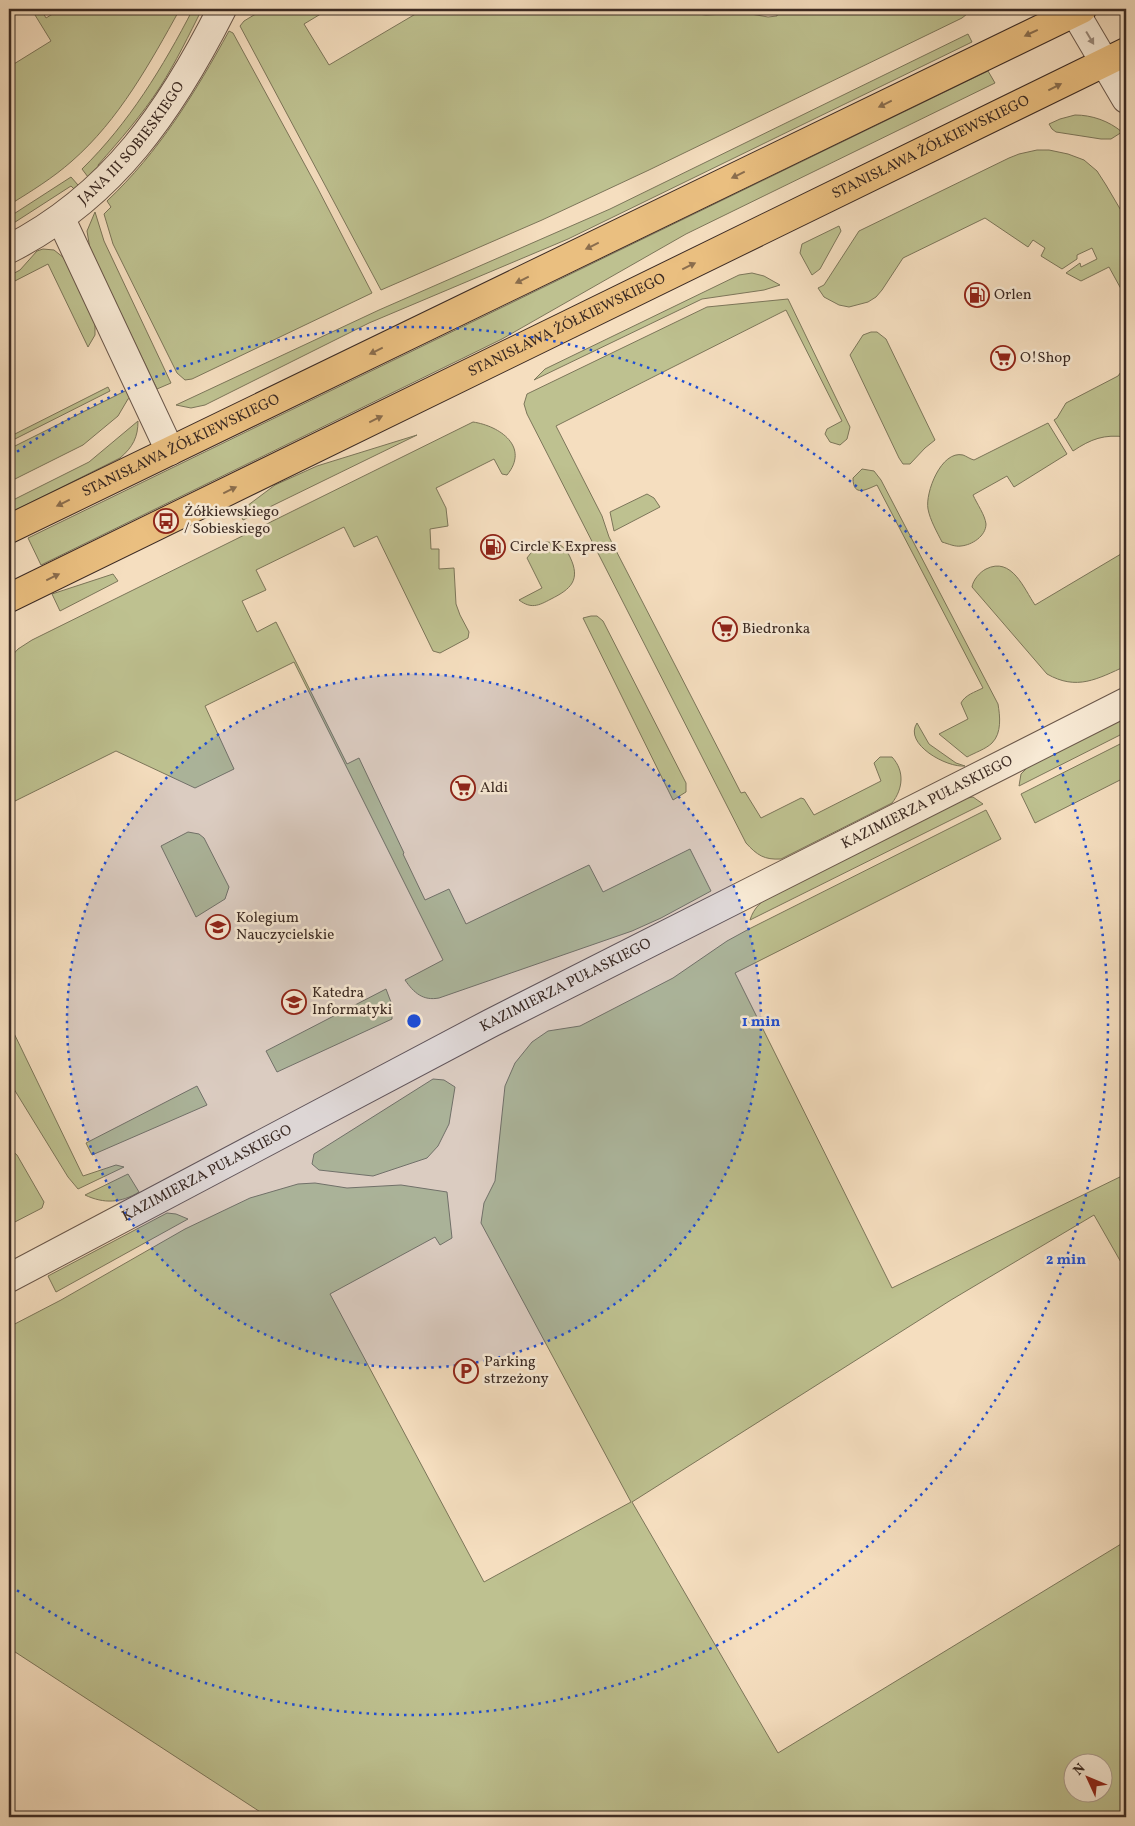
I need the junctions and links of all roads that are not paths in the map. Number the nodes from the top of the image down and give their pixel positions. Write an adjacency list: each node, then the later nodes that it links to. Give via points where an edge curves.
1 (222, 9): 5 (street, JANA III SOBIESKIEGO, via 200,53 148,132 109,178)
2 (1077, 10): 3 (street, one-way to 3); 7 (main road, STANISŁAWA ŻÓŁKIEWSKIEGO, one-way to 7)
3 (1116, 58): 4 (street); 9 (main road, STANISŁAWA ŻÓŁKIEWSKIEGO, one-way to 3)
4 (1126, 99)
5 (61, 219): 6 (street, JANA III SOBIESKIEGO); 7 (street)
6 (9, 249)
7 (170, 451): 8 (main road, STANISŁAWA ŻÓŁKIEWSKIEGO, one-way to 8)
8 (9, 530)
9 (9, 598)
10 (1126, 702): 11 (street, KAZIMIERZA PUŁASKIEGO, via 490,1023)
11 (9, 1278)

